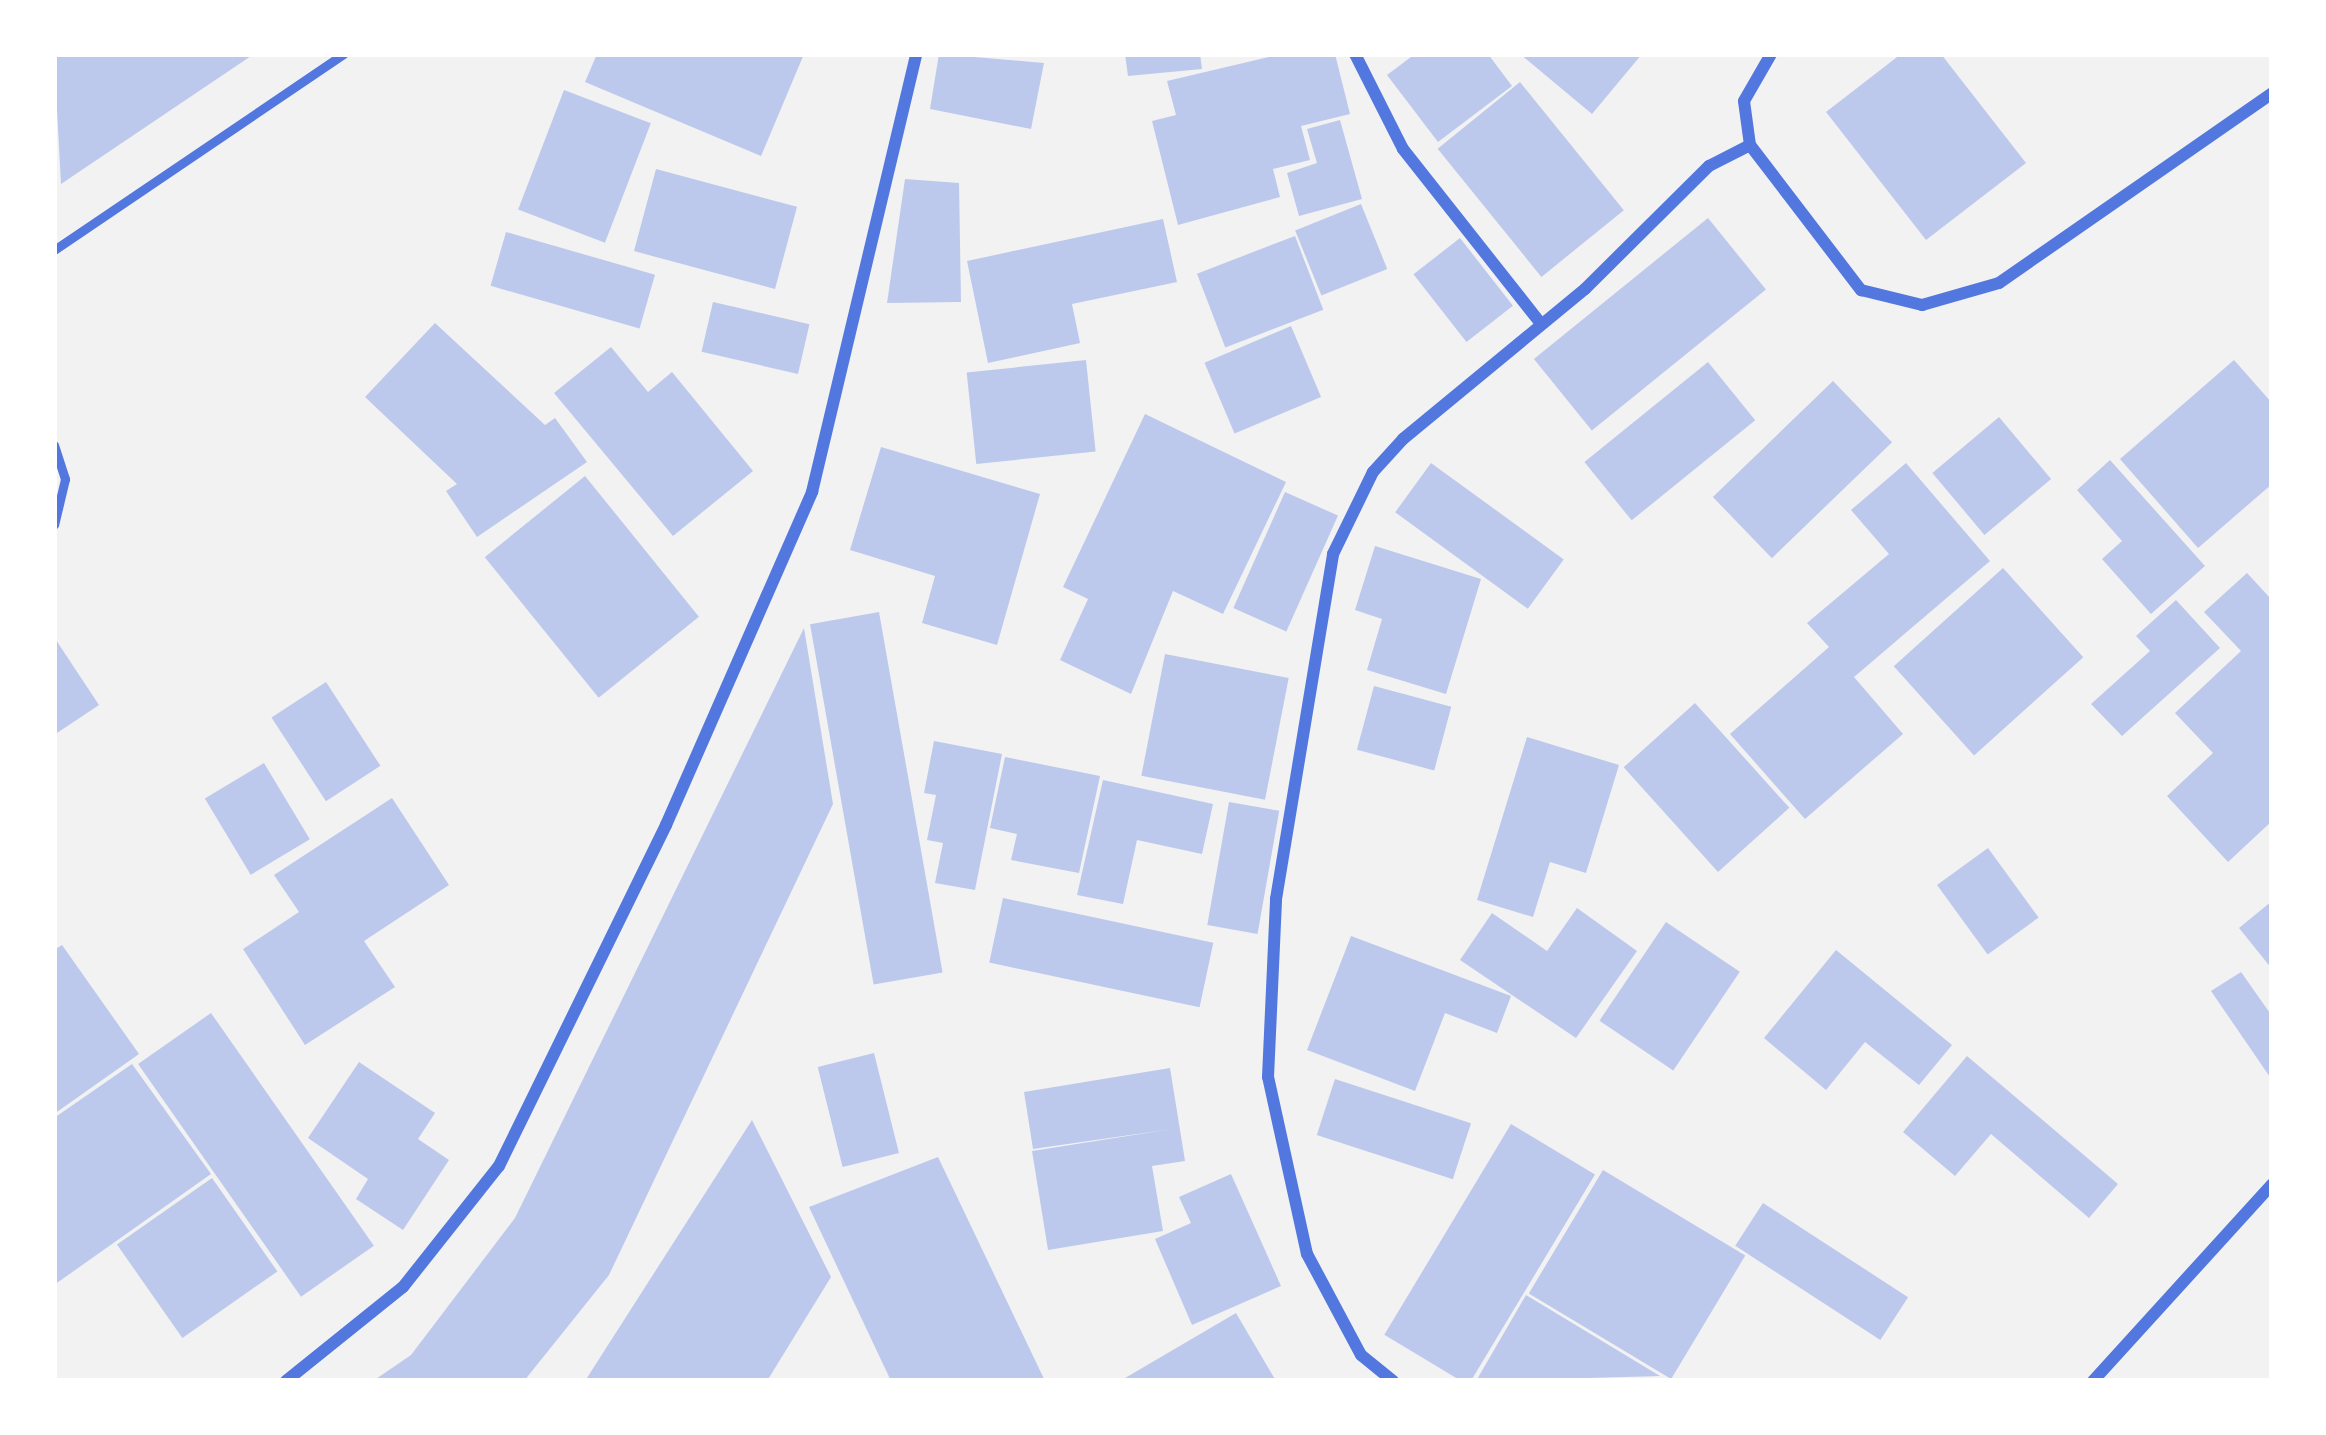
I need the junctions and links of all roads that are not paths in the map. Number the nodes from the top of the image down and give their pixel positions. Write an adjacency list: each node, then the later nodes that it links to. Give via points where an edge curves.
1 (343, 54): 7 (lane)
2 (916, 54): 12 (street, via 812,492 685,784 499,1166 403,1287)
3 (1355, 54): 8 (street, via 1403,149)
4 (1771, 54): 6 (street, via 1744,101)
5 (2272, 93): 6 (street, via 2000,283 1922,305 1861,290)
6 (1750, 145): 8 (street, via 1709,166)
7 (54, 250)
8 (1539, 321): 13 (street, via 1403,440 1350,512 1322,596 1276,898 1268,1077 1291,1196 1332,1307)
9 (54, 445): 10 (lane, via 65,479)
10 (54, 525)
11 (2272, 1184): 14 (street)
12 (286, 1381)
13 (1393, 1381)
14 (2093, 1381)

